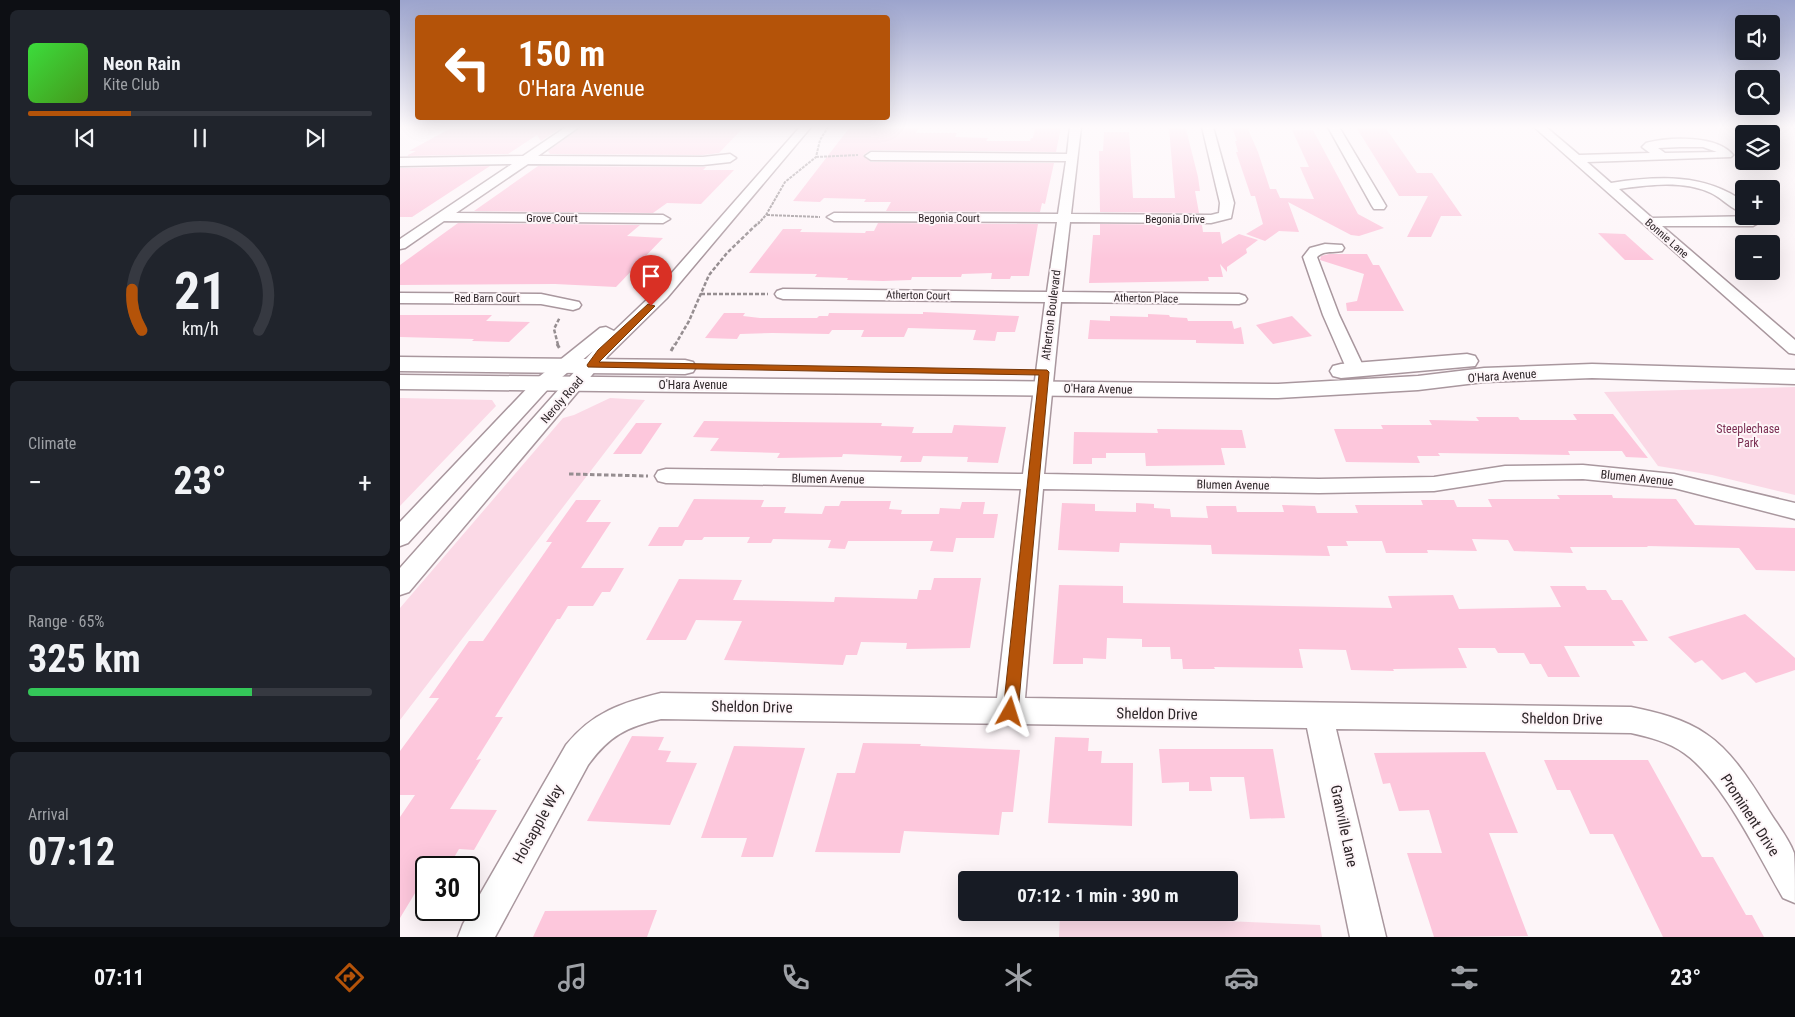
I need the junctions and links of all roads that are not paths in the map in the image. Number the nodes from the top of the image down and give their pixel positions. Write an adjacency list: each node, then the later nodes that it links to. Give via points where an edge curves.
1 (510, 171): 12 (street)
2 (758, 171): 28 (street, Neroly Road, via 730,204 682,250 674,264 639,302)
3 (768, 171): 27 (street, Neroly Road, via 661,295)
4 (1070, 171): 13 (street, Atherton Boulevard)
5 (1219, 171): 13 (street, Begonia Drive, via 1227,203 1226,215 1211,219)
6 (1358, 171): 10 (street)
7 (1589, 171): 8 (street, Bonnie Lane)
8 (1608, 187): 9 (street, via 1651,181 1687,182 1718,192); 15 (street, Bonnie Lane)
9 (1735, 203)
10 (1379, 206)
11 (834, 217): 13 (street, Begonia Court)
12 (441, 218): 14 (street, Grove Court); 17 (street)
13 (1064, 218): 20 (street, Atherton Boulevard)
14 (663, 219)
15 (1648, 222): 16 (street); 24 (street, Bonnie Lane)
16 (1735, 222)
17 (400, 245)
18 (1337, 248): 29 (street, via 1319,248 1310,257)
19 (783, 294): 20 (street, Atherton Court)
20 (1053, 297): 22 (street, Atherton Place); 31 (street, Atherton Boulevard)
21 (400, 298): 23 (street, Red Barn Court, via 541,299)
22 (1239, 299)
23 (573, 306)
24 (1795, 349)
25 (400, 364): 28 (main road, O'Hara Avenue)
26 (1795, 364): 29 (main road, O'Hara Avenue, via 1582,358 1446,362)
27 (592, 365): 28 (main road, O'Hara Avenue); 31 (main road, O'Hara Avenue)
28 (568, 368): 31 (main road, O'Hara Avenue); 33 (main road, O'Hara Avenue); 38 (street, Neroly Road)
29 (1356, 370): 31 (main road, O'Hara Avenue)
30 (1795, 377): 31 (main road, O'Hara Avenue, via 1592,371 1278,391)
31 (1043, 380): 35 (street, Atherton Boulevard)
32 (400, 382): 33 (main road, O'Hara Avenue)
33 (542, 384): 37 (street, Neroly Road)
34 (666, 476): 35 (street, Blumen Avenue)
35 (1032, 482): 36 (street, Blumen Avenue, via 1319,486 1425,484 1505,474 1583,472 1674,482); 39 (street, Atherton Boulevard)
36 (1795, 511)
37 (400, 536)
38 (400, 585)
39 (1010, 712): 40 (street, Sheldon Drive); 41 (street, Sheldon Drive, via 662,706)
40 (1319, 716): 42 (street, Sheldon Drive, via 1631,720 1662,727); 45 (street, Granville Lane)
41 (611, 720): 44 (street, Holsapple Way, via 589,738 577,755)
42 (1700, 746): 43 (street, Prominent Drive, via 1734,787)
43 (1795, 886)
44 (476, 937)
45 (1368, 937)

